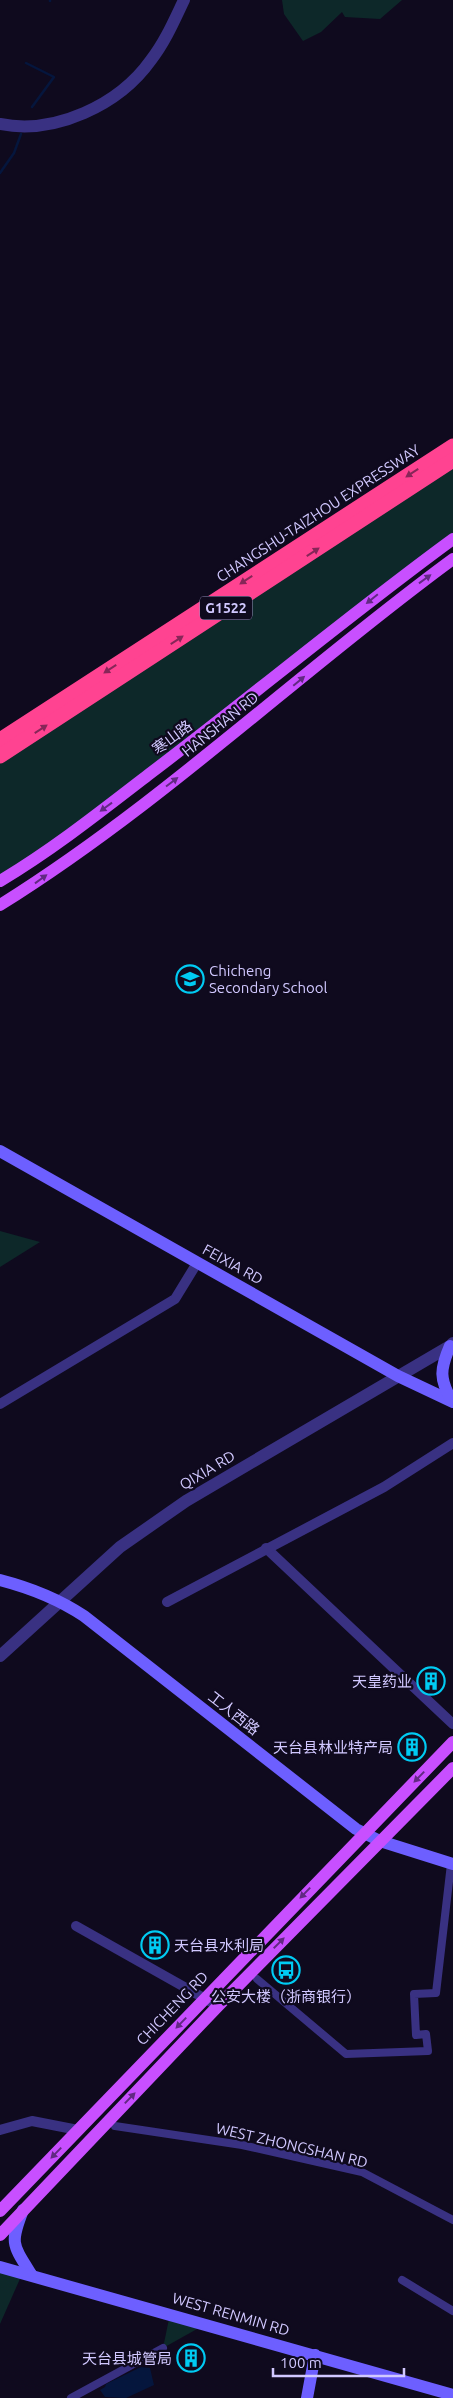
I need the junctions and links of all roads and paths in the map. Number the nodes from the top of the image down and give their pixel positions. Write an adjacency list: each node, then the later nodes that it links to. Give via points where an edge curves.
1 (184, 0): 2 (street, via 150,62 129,85 105,102 59,122 31,126)
2 (0, 124)
3 (453, 446): 7 (highway, CHANGSHU-TAIZHOU EXPRESSWAY / G1522, one-way to 7)
4 (453, 460): 8 (highway, CHANGSHU-TAIZHOU EXPRESSWAY / G1522, one-way to 4)
5 (453, 539): 9 (main road, 寒山路, one-way to 9, via 126,792)
6 (453, 559): 10 (main road, HANSHAN RD, one-way to 6, via 37,882 217,749 389,606)
7 (0, 740)
8 (0, 756)
9 (0, 881)
10 (0, 905)
11 (0, 1152): 12 (main road, FEIXIA RD)
12 (197, 1263): 14 (main road, FEIXIA RD); 16 (street, via 175,1299)
13 (452, 1344): 14 (street, QIXIA RD); 15 (main road, via 442,1365 443,1386)
14 (398, 1376): 15 (main road, FEIXIA RD); 20 (street, QIXIA RD, via 186,1501 120,1547)
15 (452, 1402)
16 (0, 1404)
17 (453, 1444): 18 (street, via 384,1487)
18 (266, 1548): 21 (street); 23 (street)
19 (0, 1580): 20 (main road, 工人西路)
20 (61, 1600): 22 (street, QIXIA RD); 26 (main road, 工人西路)
21 (168, 1602)
22 (0, 1656)
23 (453, 1724)
24 (453, 1742): 26 (main road, CHICHENG RD, one-way to 26)
25 (453, 1768): 27 (main road)
26 (364, 1834): 27 (main road, 工人西路); 31 (main road, CHICHENG RD, one-way to 31)
27 (380, 1841): 28 (main road, 工人西路); 32 (main road, one-way to 27)
28 (452, 1864): 30 (street, via 436,1994 414,1994 416,2035 426,2034 428,2051 346,2054)
29 (76, 1926): 31 (street)
30 (257, 1979)
31 (204, 1999): 32 (street); 35 (main road, CHICHENG RD, one-way to 35)
32 (218, 2006): 36 (main road, one-way to 32)
33 (116, 2126): 38 (street, WEST ZHONGSHAN RD, via 242,2145 362,2172)
34 (0, 2130): 35 (street, via 32,2121)
35 (78, 2130): 37 (main road, CHICHENG RD, one-way to 37)
36 (23, 2210): 39 (main road); 41 (main road, via 14,2234 15,2250)
37 (0, 2211)
38 (453, 2220)
39 (0, 2235)
40 (0, 2267): 41 (main road, WEST RENMIN RD)
41 (31, 2274): 45 (main road, WEST RENMIN RD)
42 (402, 2280): 43 (street)
43 (453, 2311)
44 (163, 2348): 47 (street)
45 (315, 2355): 46 (main road, WEST RENMIN RD); 48 (main road)
46 (453, 2395)
47 (71, 2398)
48 (307, 2398)

